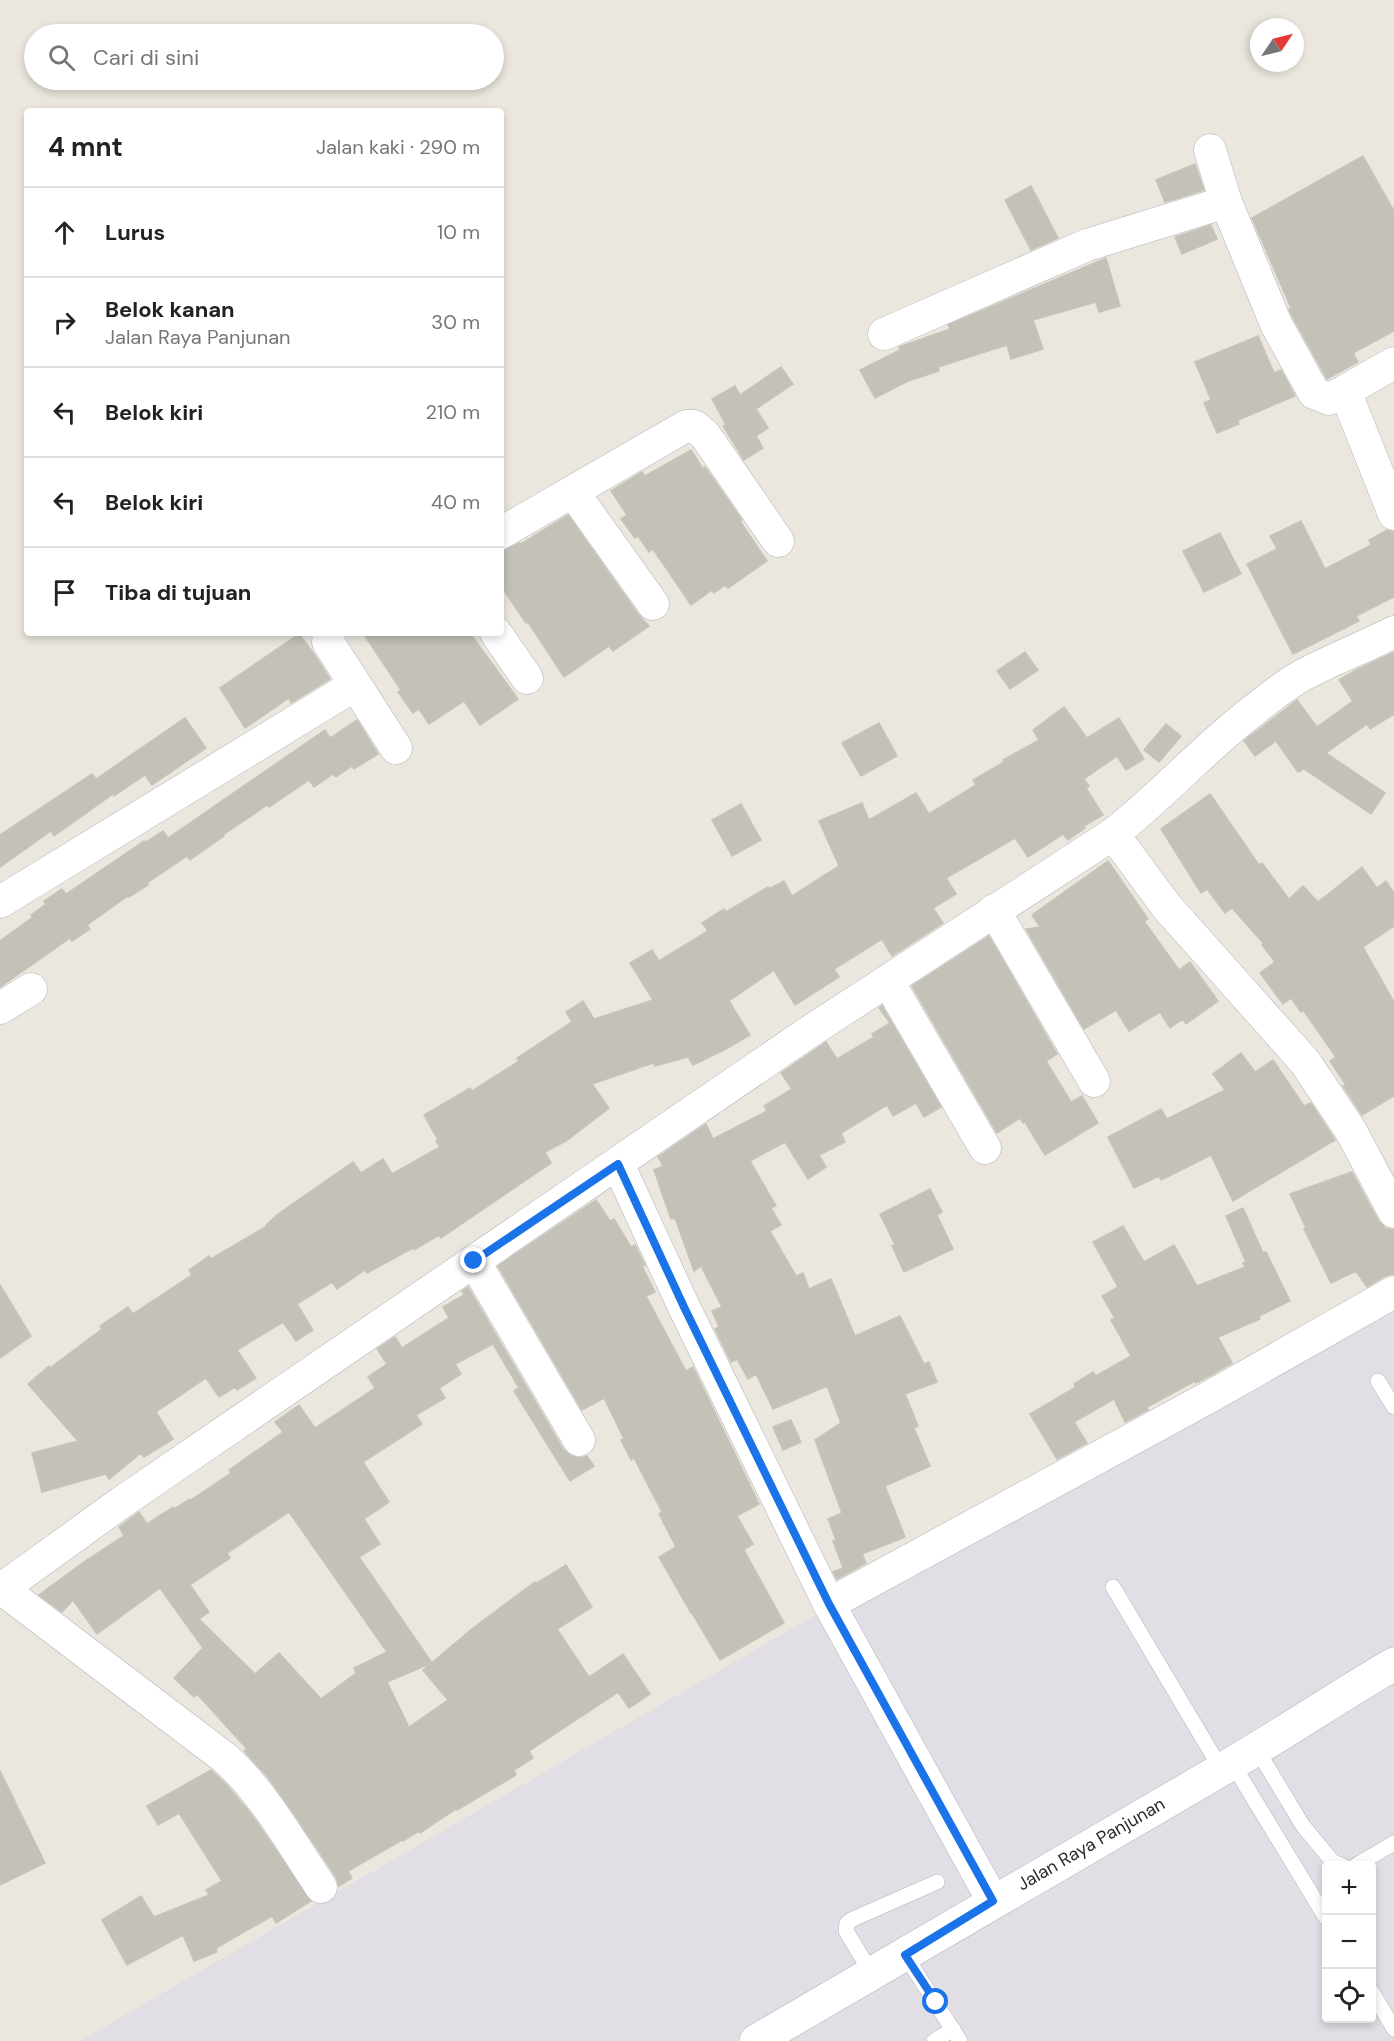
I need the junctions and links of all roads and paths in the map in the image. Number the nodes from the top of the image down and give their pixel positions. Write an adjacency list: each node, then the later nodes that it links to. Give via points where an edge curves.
1 (1210, 150): 2 (street)
2 (1226, 202): 3 (street, via 1087,245); 5 (street, via 1276,324 1314,393 1329,399)
3 (884, 334)
4 (1394, 363): 5 (street)
5 (1345, 392): 7 (street)
6 (573, 492): 8 (street); 9 (street, via 686,426 694,426 705,435); 10 (street)
7 (1394, 514)
8 (504, 530)
9 (778, 542)
10 (653, 604)
11 (1394, 632): 17 (street, via 1309,671 1199,754 1145,809)
12 (329, 636): 15 (street, via 328,642)
13 (498, 636): 14 (street)
14 (527, 678)
15 (355, 685): 16 (street); 18 (street)
16 (396, 748)
17 (1113, 834): 19 (street); 26 (street, via 1167,907 1305,1062 1351,1131)
18 (0, 902)
19 (994, 910): 20 (street); 23 (street)
20 (888, 981): 24 (street); 25 (street)
21 (32, 989): 22 (street)
22 (0, 1008)
23 (1094, 1081)
24 (985, 1148)
25 (618, 1164): 27 (street); 34 (street)
26 (1394, 1212)
27 (474, 1261): 31 (street); 33 (street, via 122,1502)
28 (1394, 1292): 34 (street)
29 (1378, 1381): 30 (lane)
30 (1394, 1407)
31 (579, 1440)
32 (1113, 1587): 36 (lane)
33 (1, 1590): 41 (street, via 225,1758 254,1787)
34 (829, 1604): 42 (street)
35 (1393, 1666): 36 (main road, Jalan Raya Panjunan)
36 (1244, 1765): 38 (lane, via 1284,1796); 42 (main road, Jalan Raya Panjunan); 43 (lane, via 1262,1811)
37 (1394, 1843): 39 (lane)
38 (1332, 1861)
39 (1363, 1861)
40 (938, 1882): 45 (lane, via 847,1923 846,1931)
41 (321, 1887)
42 (993, 1901): 44 (main road, Jalan Raya Panjunan)
43 (1324, 1915)
44 (909, 1961): 45 (main road, Jalan Raya Panjunan); 48 (lane)
45 (872, 1974): 49 (main road, Jalan Raya Panjunan)
46 (1376, 2000): 47 (lane)
47 (1394, 2029)
48 (957, 2035): 50 (lane)
49 (756, 2041)
50 (934, 2041)

